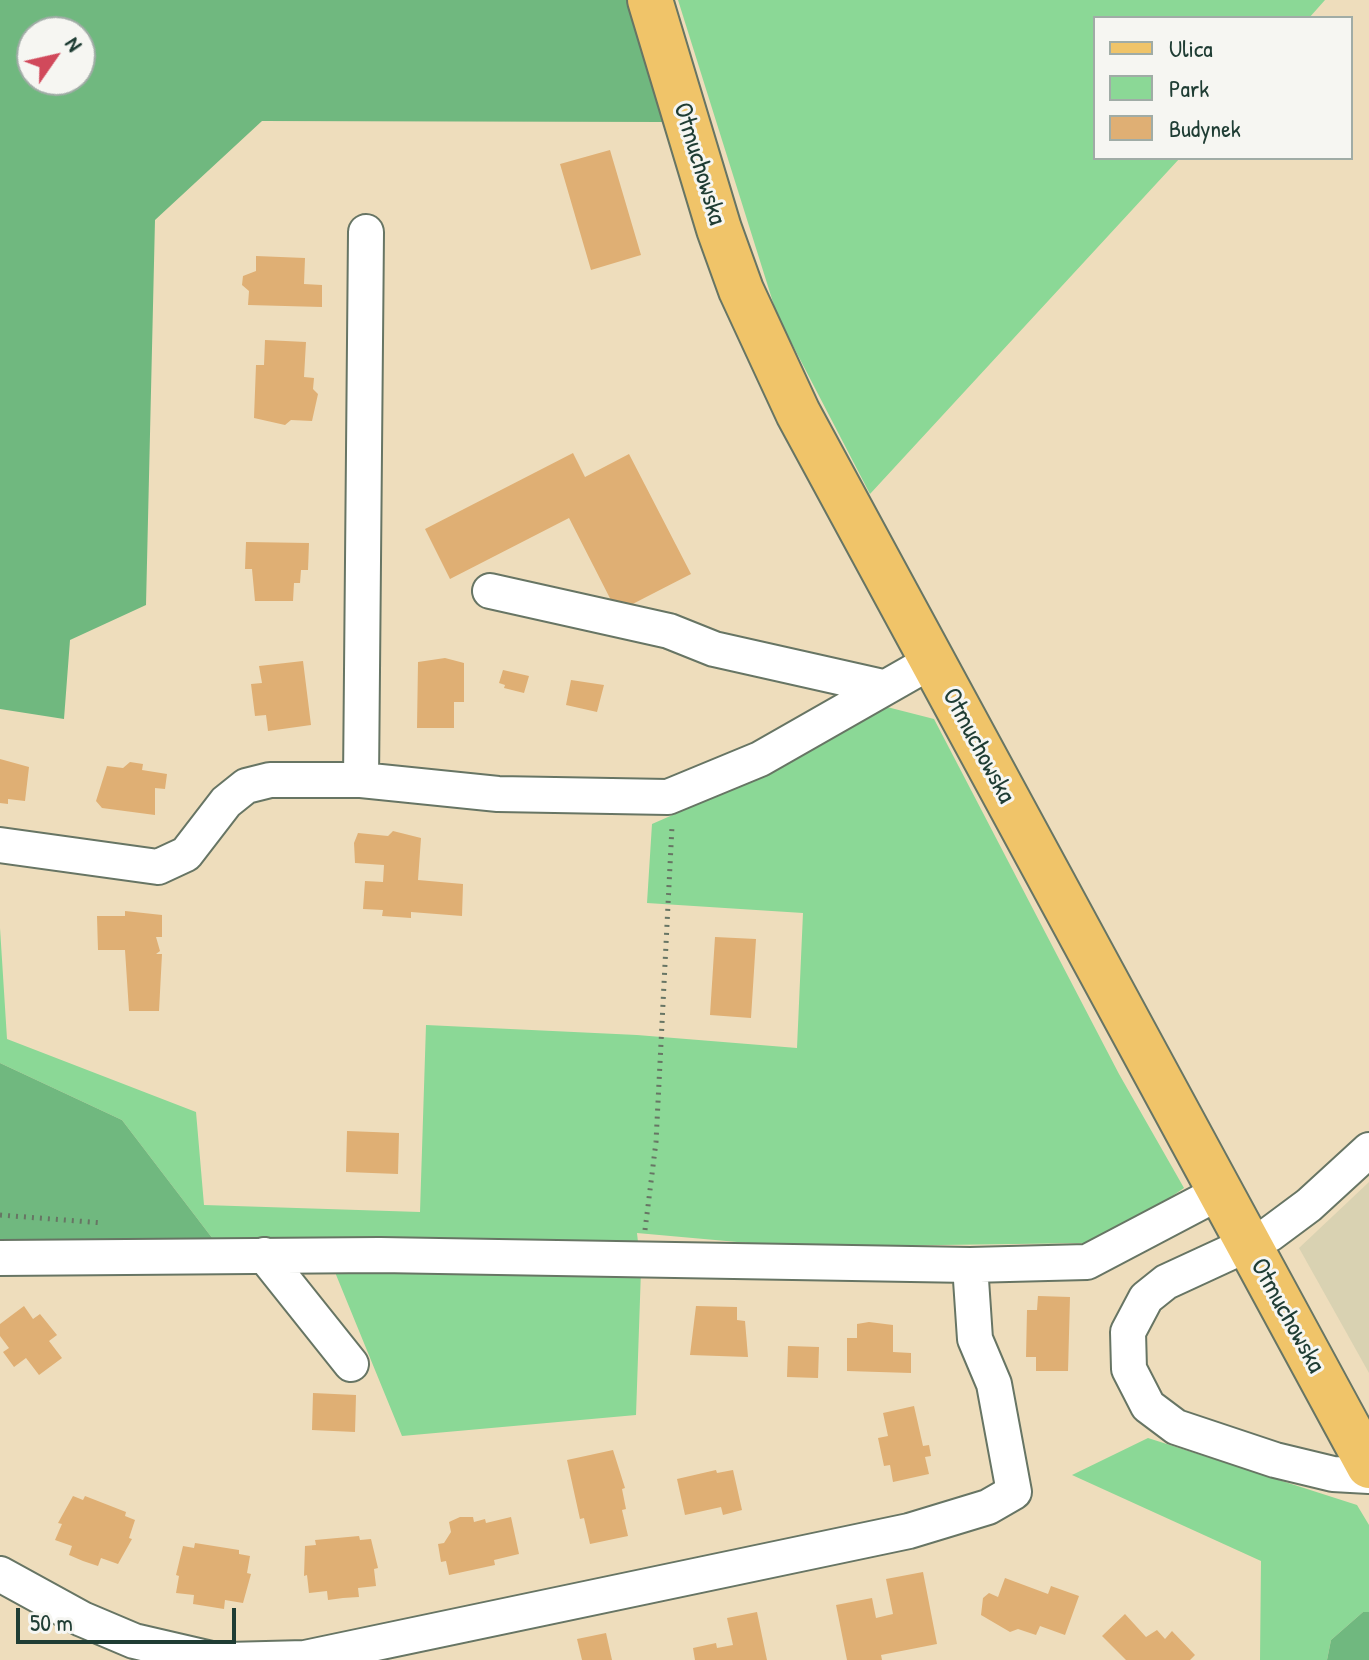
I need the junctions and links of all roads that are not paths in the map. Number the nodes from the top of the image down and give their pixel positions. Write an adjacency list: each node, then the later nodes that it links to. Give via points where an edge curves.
1 (650, 0): 4 (main road, Otmuchowska, via 741,290 798,413)
2 (366, 232): 6 (street)
3 (490, 591): 5 (street)
4 (932, 661): 5 (street); 9 (main road, Otmuchowska)
5 (883, 687): 6 (street, via 760,759 668,797 498,794)
6 (361, 780): 7 (street, via 270,780 246,786 226,802 186,854 158,867)
7 (0, 845)
8 (1369, 1150): 10 (street, via 1309,1205)
9 (1220, 1192): 10 (main road, Otmuchowska); 13 (street, via 1087,1262)
10 (1249, 1246): 15 (main road, Otmuchowska); 16 (street, via 1166,1282 1146,1298 1128,1332 1129,1369 1148,1406 1176,1427 1275,1460 1333,1474)
11 (264, 1255): 12 (street); 13 (street); 14 (street)
12 (0, 1258)
13 (970, 1265): 19 (street, via 975,1339 994,1384 1014,1492 988,1507 909,1531 305,1658)
14 (351, 1364)
15 (1369, 1466)
16 (1369, 1476)
17 (0, 1574): 18 (street, via 134,1641)
18 (216, 1660)
19 (227, 1660)

